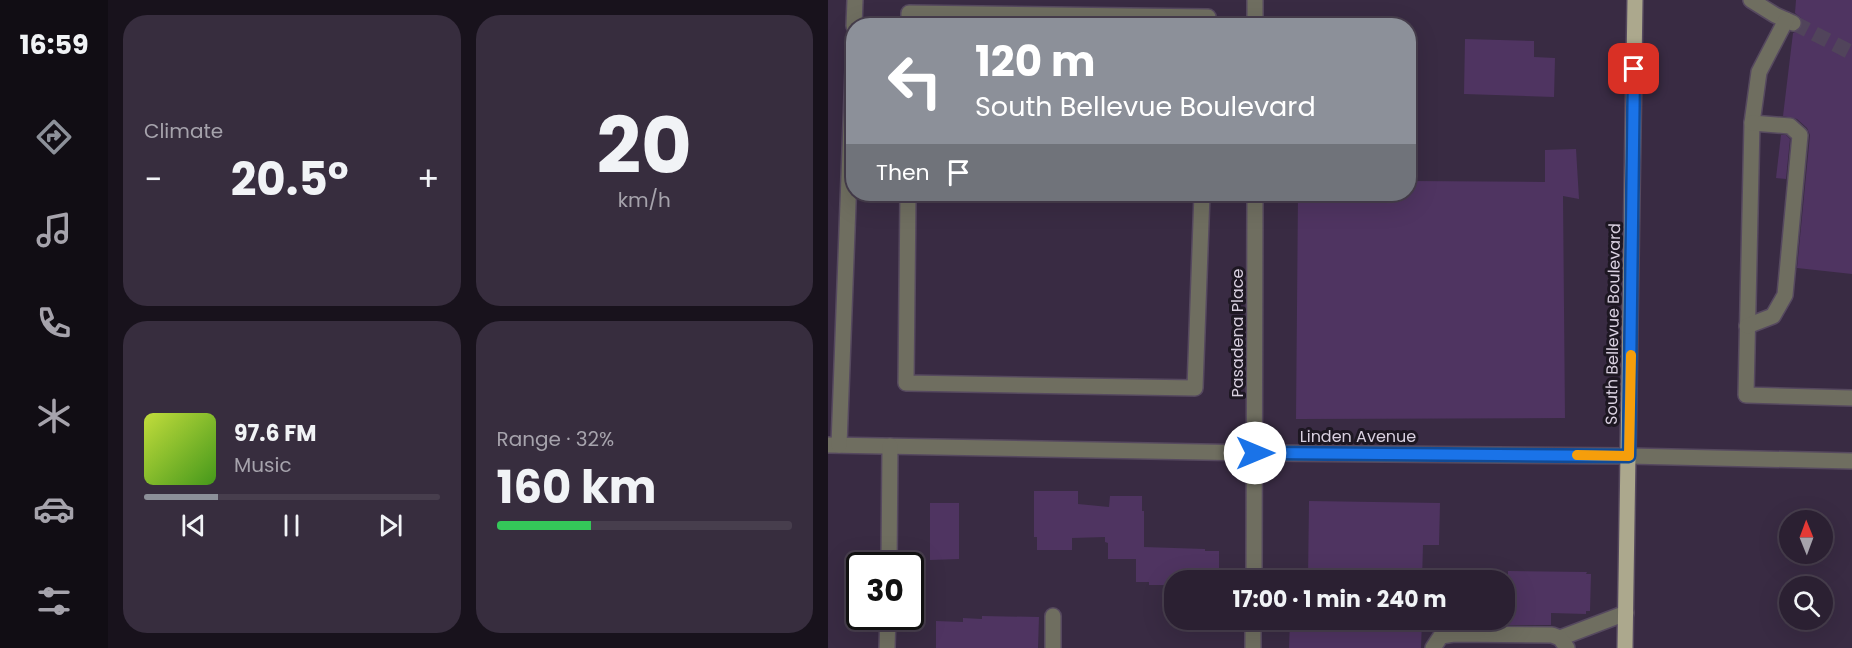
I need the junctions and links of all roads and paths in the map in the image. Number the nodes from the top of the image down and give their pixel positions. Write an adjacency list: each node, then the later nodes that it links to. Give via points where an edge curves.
1 (855, 0): 6 (street)
2 (1255, 0): 9 (street)
3 (1635, 0): 21 (main road, South Bellevue Boulevard)
4 (1751, 0): 10 (street)
5 (1782, 0): 10 (street)
6 (854, 18)
7 (909, 18): 8 (street, via 909,13)
8 (1208, 18)
9 (1255, 18)
10 (1785, 20): 11 (street, via 1759,72)
11 (1752, 123): 16 (street); 16 (street, via 1790,126 1800,135 1785,295 1773,316)
12 (848, 201): 18 (street)
13 (908, 201): 14 (street, via 906,383 1195,388)
14 (1202, 201)
15 (1255, 201): 20 (street, Pasadena Place)
16 (1747, 326): 17 (street, via 1746,395)
17 (1852, 398)
18 (833, 445): 19 (street, Linden Avenue)
19 (890, 446): 20 (street, Linden Avenue); 23 (street)
20 (1255, 453): 21 (street, Linden Avenue); 24 (street, Pasadena Place)
21 (1629, 456): 22 (street, Linden Avenue); 25 (main road, South Bellevue Boulevard)
22 (1852, 461)
23 (889, 552)
24 (1254, 570)
25 (1626, 613): 29 (street); 34 (main road, South Bellevue Boulevard)
26 (1053, 616): 31 (street)
27 (888, 630): 30 (street)
28 (1253, 630): 32 (street)
29 (1563, 643): 33 (street, via 1552,635 1454,634 1441,636)
30 (887, 648)
31 (1053, 648)
32 (1253, 648)
33 (1433, 648)
34 (1625, 648)

